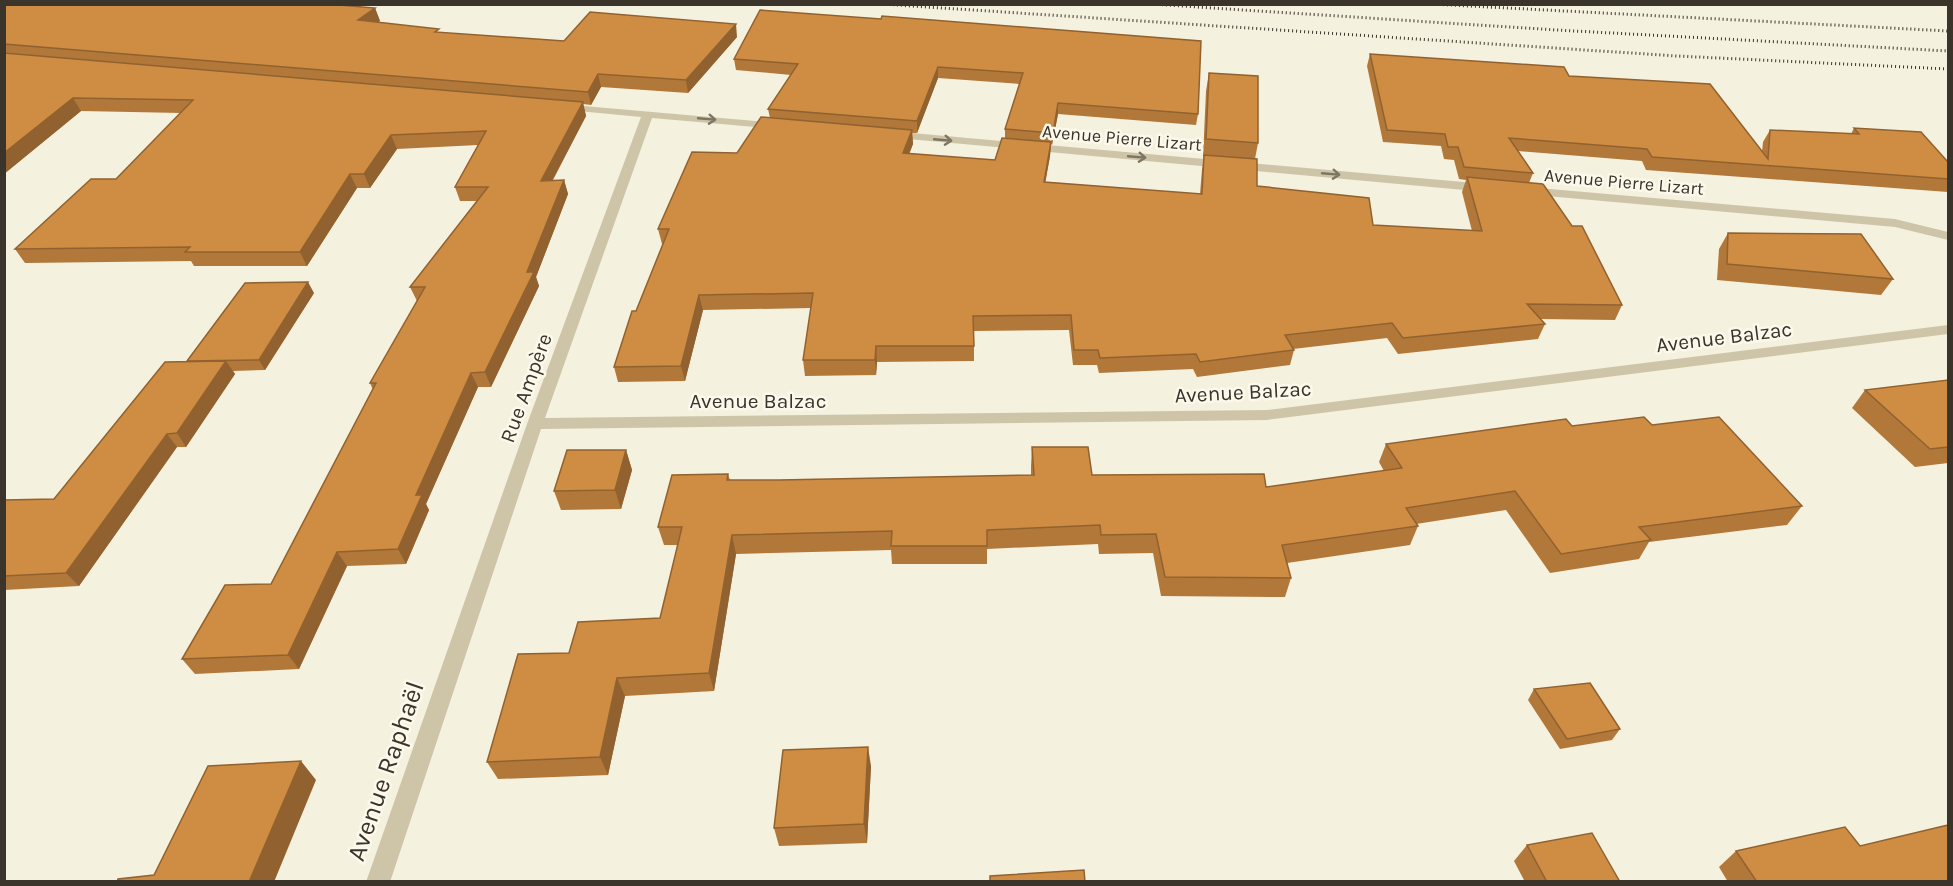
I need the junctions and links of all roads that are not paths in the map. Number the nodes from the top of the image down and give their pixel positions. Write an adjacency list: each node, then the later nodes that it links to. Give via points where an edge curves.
1 (553, 106): 2 (street)
2 (648, 114): 3 (street, one-way to 3); 7 (street, Rue Ampère)
3 (791, 127)
4 (874, 134): 5 (street, Avenue Pierre Lizart, one-way to 5, via 1895,223)
5 (1948, 236)
6 (1948, 330): 7 (street, Avenue Balzac, via 1267,416)
7 (535, 424): 8 (street, Rue Ampère)
8 (447, 678): 9 (street, Avenue Raphaël)
9 (378, 882)

